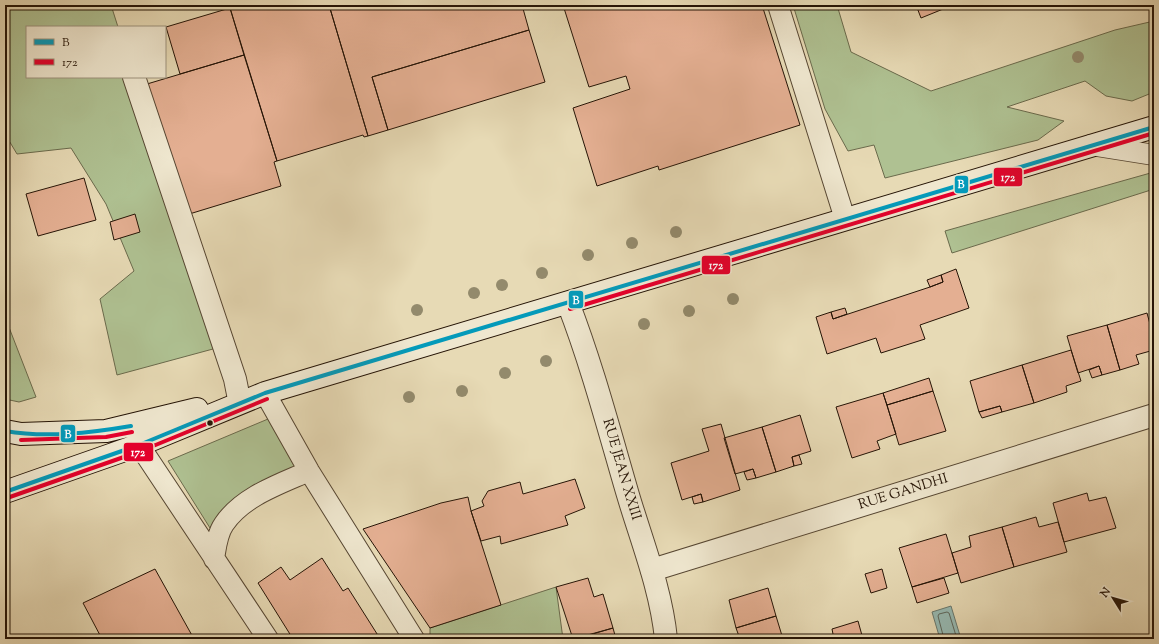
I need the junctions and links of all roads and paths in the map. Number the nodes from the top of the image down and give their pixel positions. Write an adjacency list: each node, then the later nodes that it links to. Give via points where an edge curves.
1 (778, 5): 6 (lane)
2 (134, 78): 9 (main road, via 235,379)
3 (1154, 127): 4 (main road)
4 (1092, 145): 5 (lane); 6 (main road)
5 (1154, 155)
6 (845, 219): 7 (main road)
7 (568, 302): 8 (main road); 16 (main road, RUE JEAN XXIII, via 581,336)
8 (265, 394): 9 (main road); 12 (main road); 13 (lane)
9 (239, 398): 11 (main road, via 106,431 44,434)
10 (1154, 415): 16 (main road, RUE GANDHI)
11 (5, 431)
12 (139, 445): 14 (main road); 15 (lane)
13 (309, 471): 15 (lane, via 239,507 223,524 217,538); 18 (lane)
14 (5, 492)
15 (214, 559): 17 (lane)
16 (652, 570): 19 (main road, RUE JEAN XXIII)
17 (268, 639)
18 (414, 639)
19 (666, 639)

